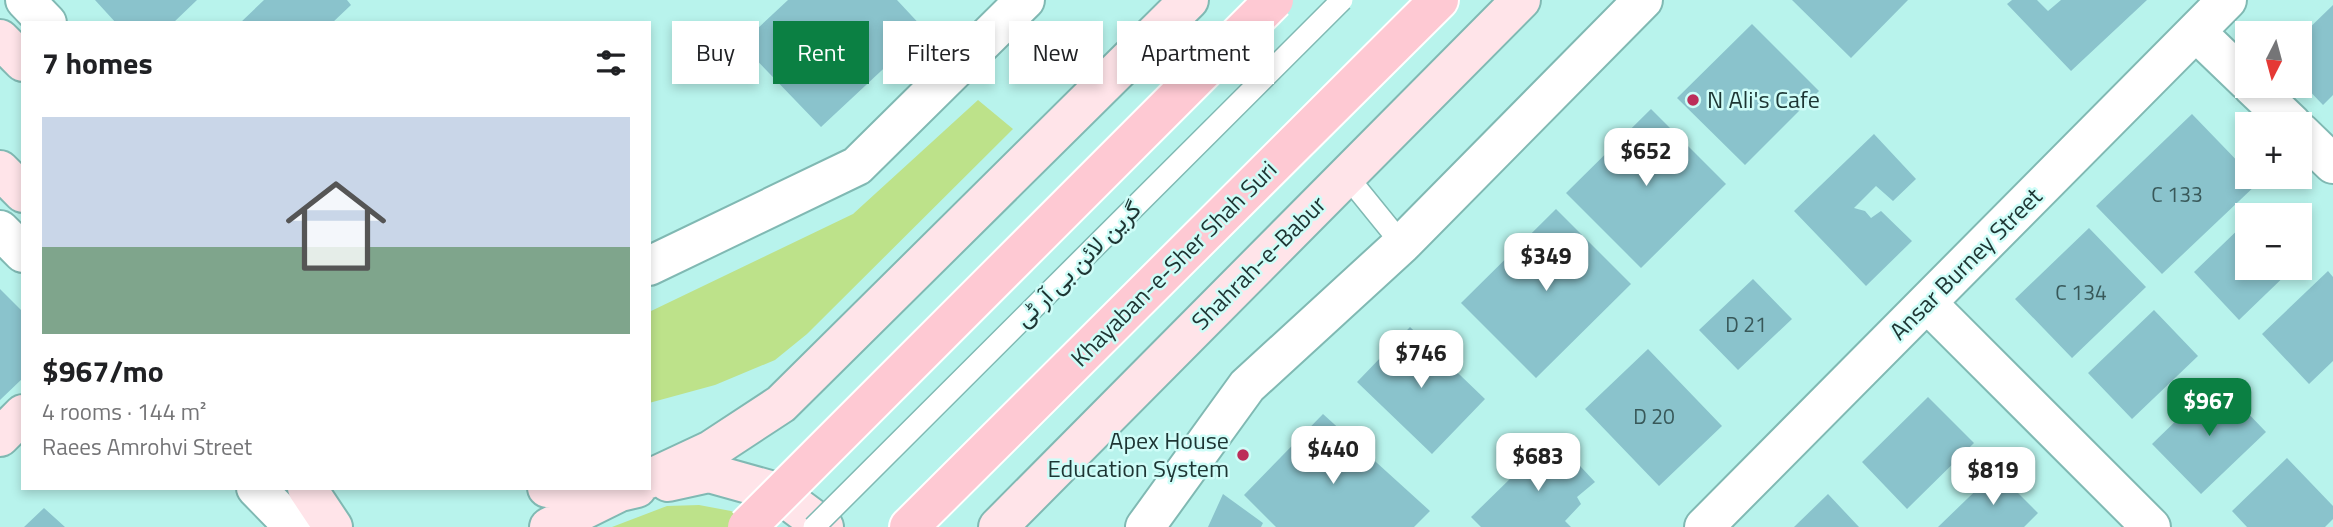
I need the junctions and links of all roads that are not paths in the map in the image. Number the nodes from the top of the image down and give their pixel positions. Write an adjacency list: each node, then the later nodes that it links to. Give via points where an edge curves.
1 (24, 0): 10 (street)
2 (1025, 0): 25 (street, via 857,166)
3 (1189, 0): 29 (main road, via 781,404 711,450)
4 (1274, 0): 35 (main road, bridge)
5 (1342, 0): 36 (lane, گرین لائن بی آر ٹی, bridge)
6 (1439, 0): 38 (main road, Khayaban-e-Sher Shah Suri)
7 (1521, 0): 20 (main road, Shahrah-e-Babur)
8 (1643, 0): 23 (street)
9 (2228, 0): 11 (street, Ansar Burney Street)
10 (45, 21)
11 (2196, 32): 14 (street); 26 (street, Ansar Burney Street)
12 (0, 39): 13 (main road)
13 (21, 60)
14 (2235, 69)
15 (2264, 98): 16 (street)
16 (2279, 112)
17 (2312, 144): 18 (street)
18 (2333, 164)
19 (0, 170): 21 (main road)
20 (1346, 175): 23 (lane); 39 (main road, Shahrah-e-Babur)
21 (21, 191)
22 (0, 230): 24 (street)
23 (1402, 244): 40 (street, via 1247,386)
24 (21, 251)
25 (651, 265)
26 (1927, 303): 41 (street, Ansar Burney Street); 42 (street)
27 (21, 416): 28 (main road)
28 (0, 437)
29 (651, 479)
30 (651, 483): 37 (main road, via 709,473 777,492)
31 (261, 490): 33 (street)
32 (628, 490): 34 (main road)
33 (319, 511)
34 (549, 527)
35 (747, 527)
36 (814, 527)
37 (824, 527)
38 (909, 527)
39 (998, 527)
40 (1145, 527)
41 (1704, 527)
42 (2151, 527)

